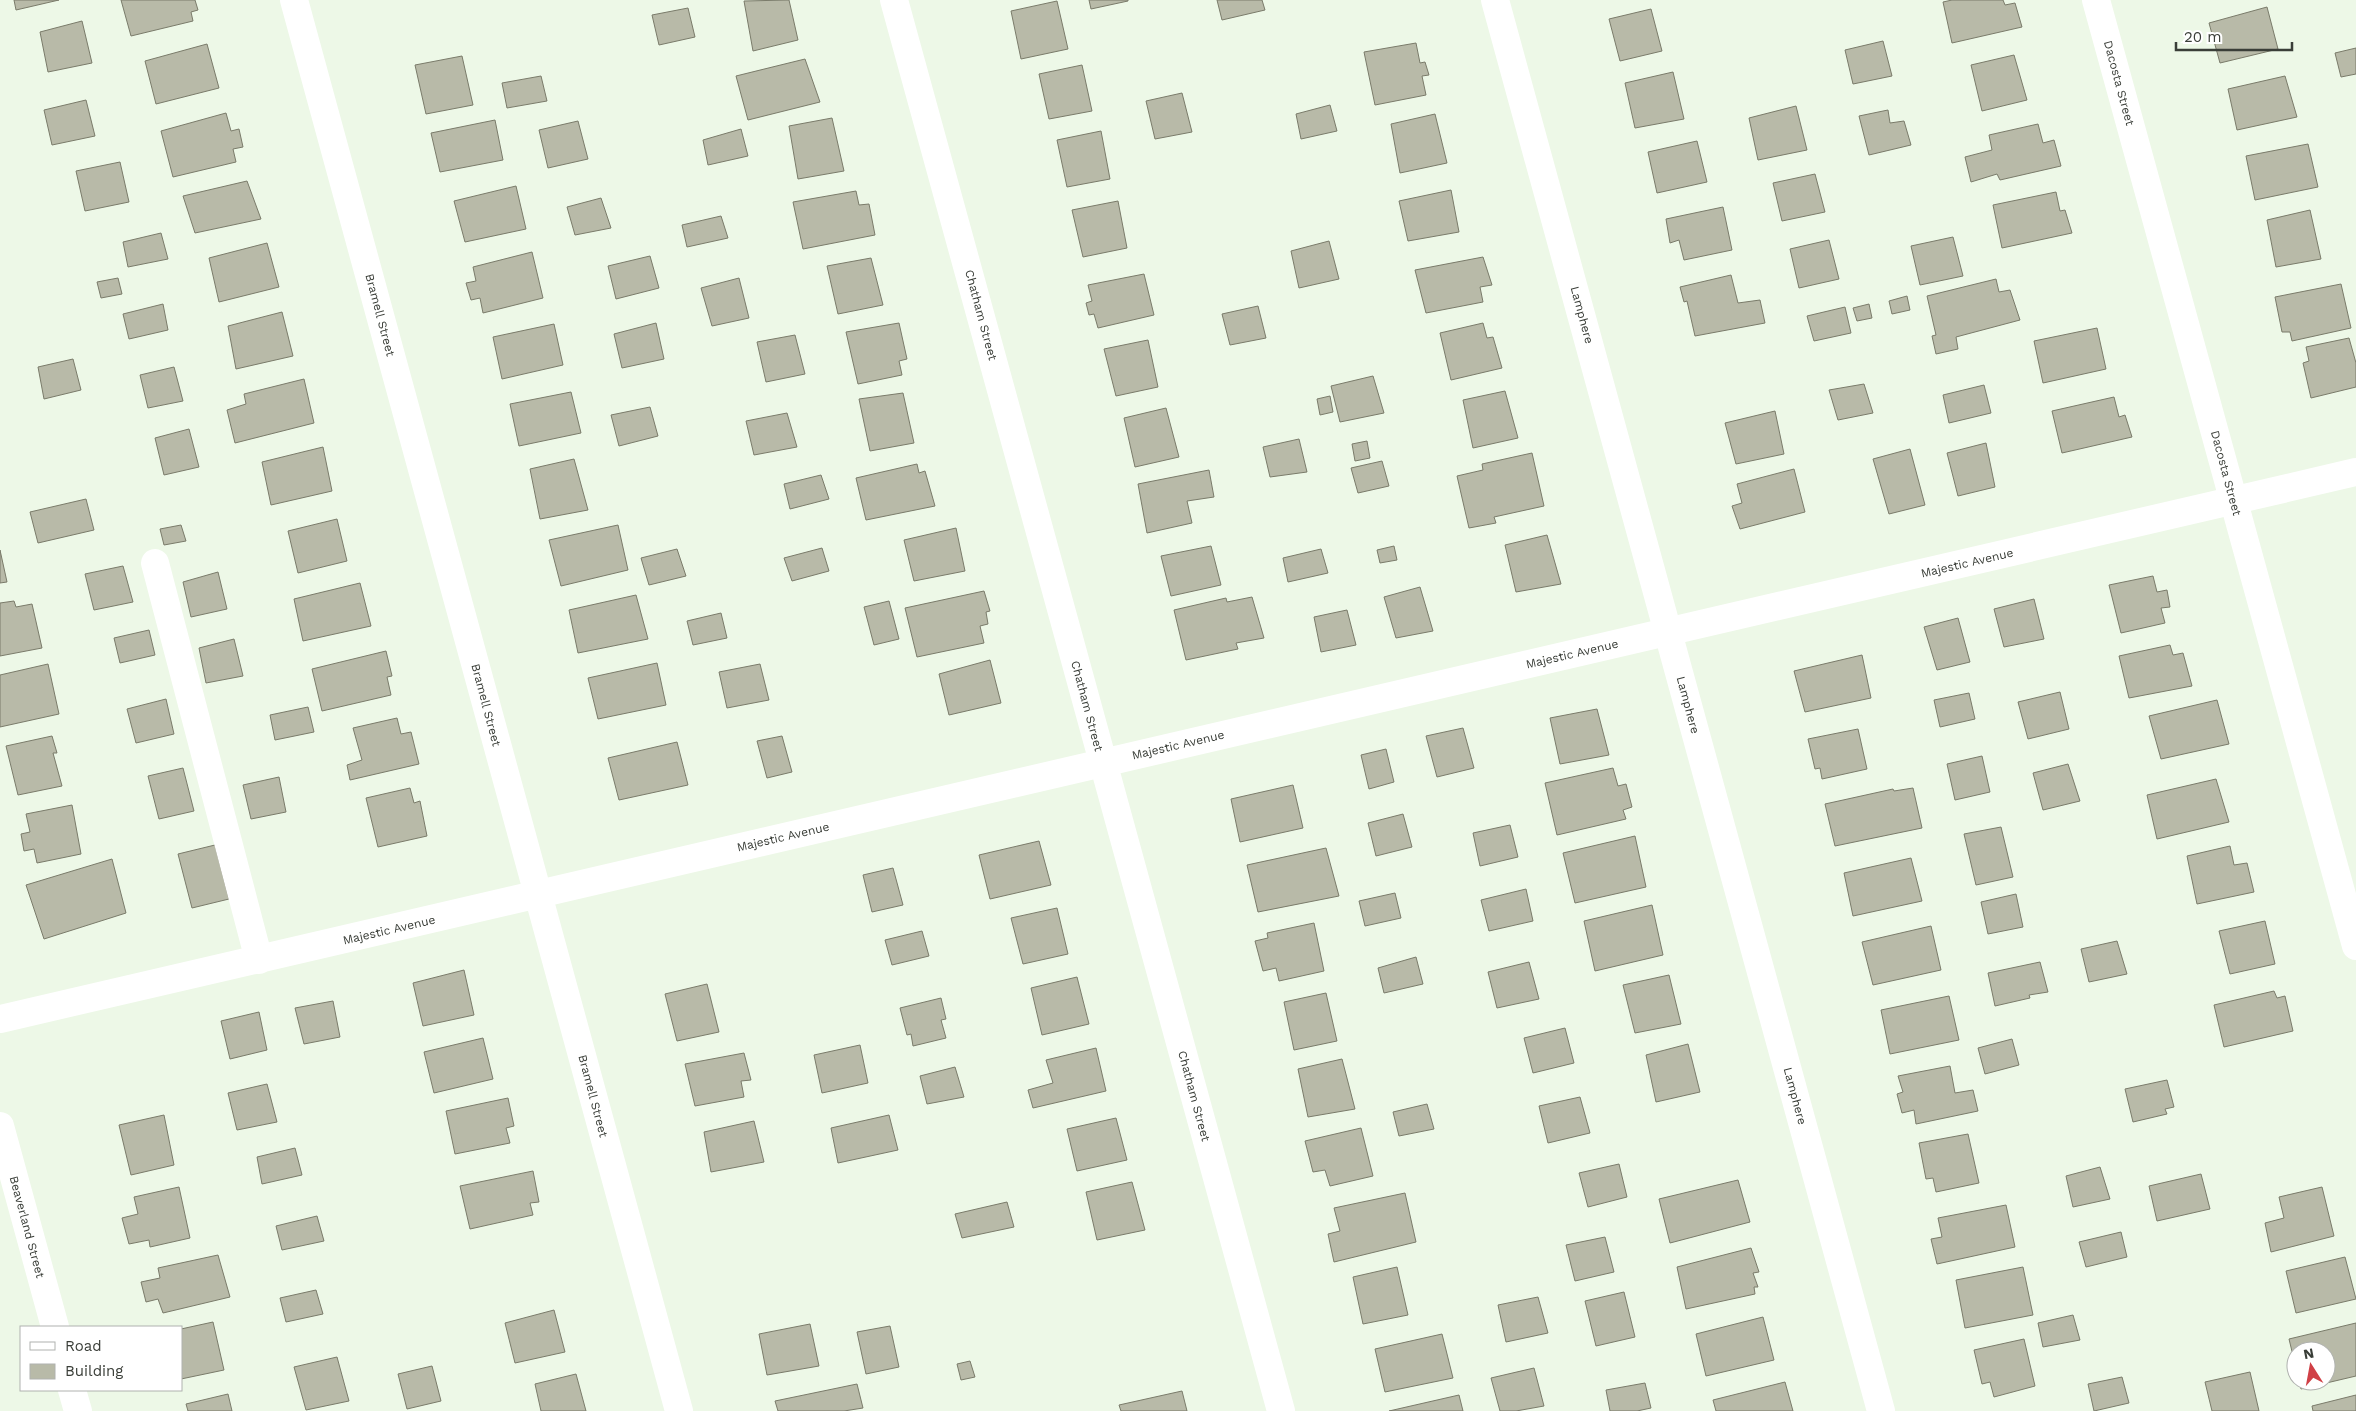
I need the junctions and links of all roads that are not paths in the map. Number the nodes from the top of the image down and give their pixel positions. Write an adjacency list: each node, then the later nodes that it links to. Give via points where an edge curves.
1 (294, 0): 10 (street, Bramell Street)
2 (894, 0): 9 (street, Chatham Street)
3 (1495, 0): 8 (street, Lamphere)
4 (2096, 0): 6 (street, Dacosta Street)
5 (2356, 472): 6 (street, Majestic Avenue)
6 (2234, 501): 8 (street, Majestic Avenue); 11 (street, Dacosta Street)
7 (155, 563): 12 (street)
8 (1668, 632): 9 (street, Majestic Avenue); 20 (street, Lamphere)
9 (1103, 763): 10 (street, Majestic Avenue); 19 (street, Chatham Street)
10 (538, 895): 12 (street, Majestic Avenue); 18 (street, Bramell Street)
11 (2356, 946)
12 (259, 960): 13 (street, Majestic Avenue)
13 (0, 1020)
14 (0, 1126): 15 (street, Beaverland Street)
15 (55, 1326)
16 (72, 1391): 17 (street)
17 (78, 1411)
18 (678, 1411)
19 (1281, 1411)
20 (1880, 1411)

